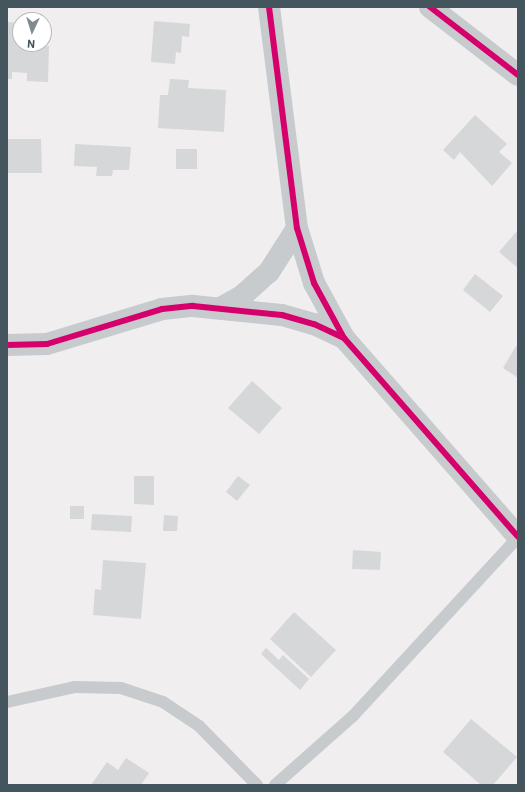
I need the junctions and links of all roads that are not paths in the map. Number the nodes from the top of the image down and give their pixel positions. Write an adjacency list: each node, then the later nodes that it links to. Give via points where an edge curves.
1 (270, 7): 4 (street)
2 (430, 7): 3 (street)
3 (518, 75)
4 (297, 228): 5 (street, via 264,277 242,296); 6 (street, via 314,283)
5 (222, 307): 6 (street, via 282,315 314,324); 7 (street, via 162,309 47,344)
6 (344, 338): 8 (street)
7 (7, 345)
8 (518, 537): 11 (lane, via 364,704)
9 (7, 702): 10 (lane, via 75,687 121,688 163,702 199,726)
10 (257, 785)
11 (275, 785)

